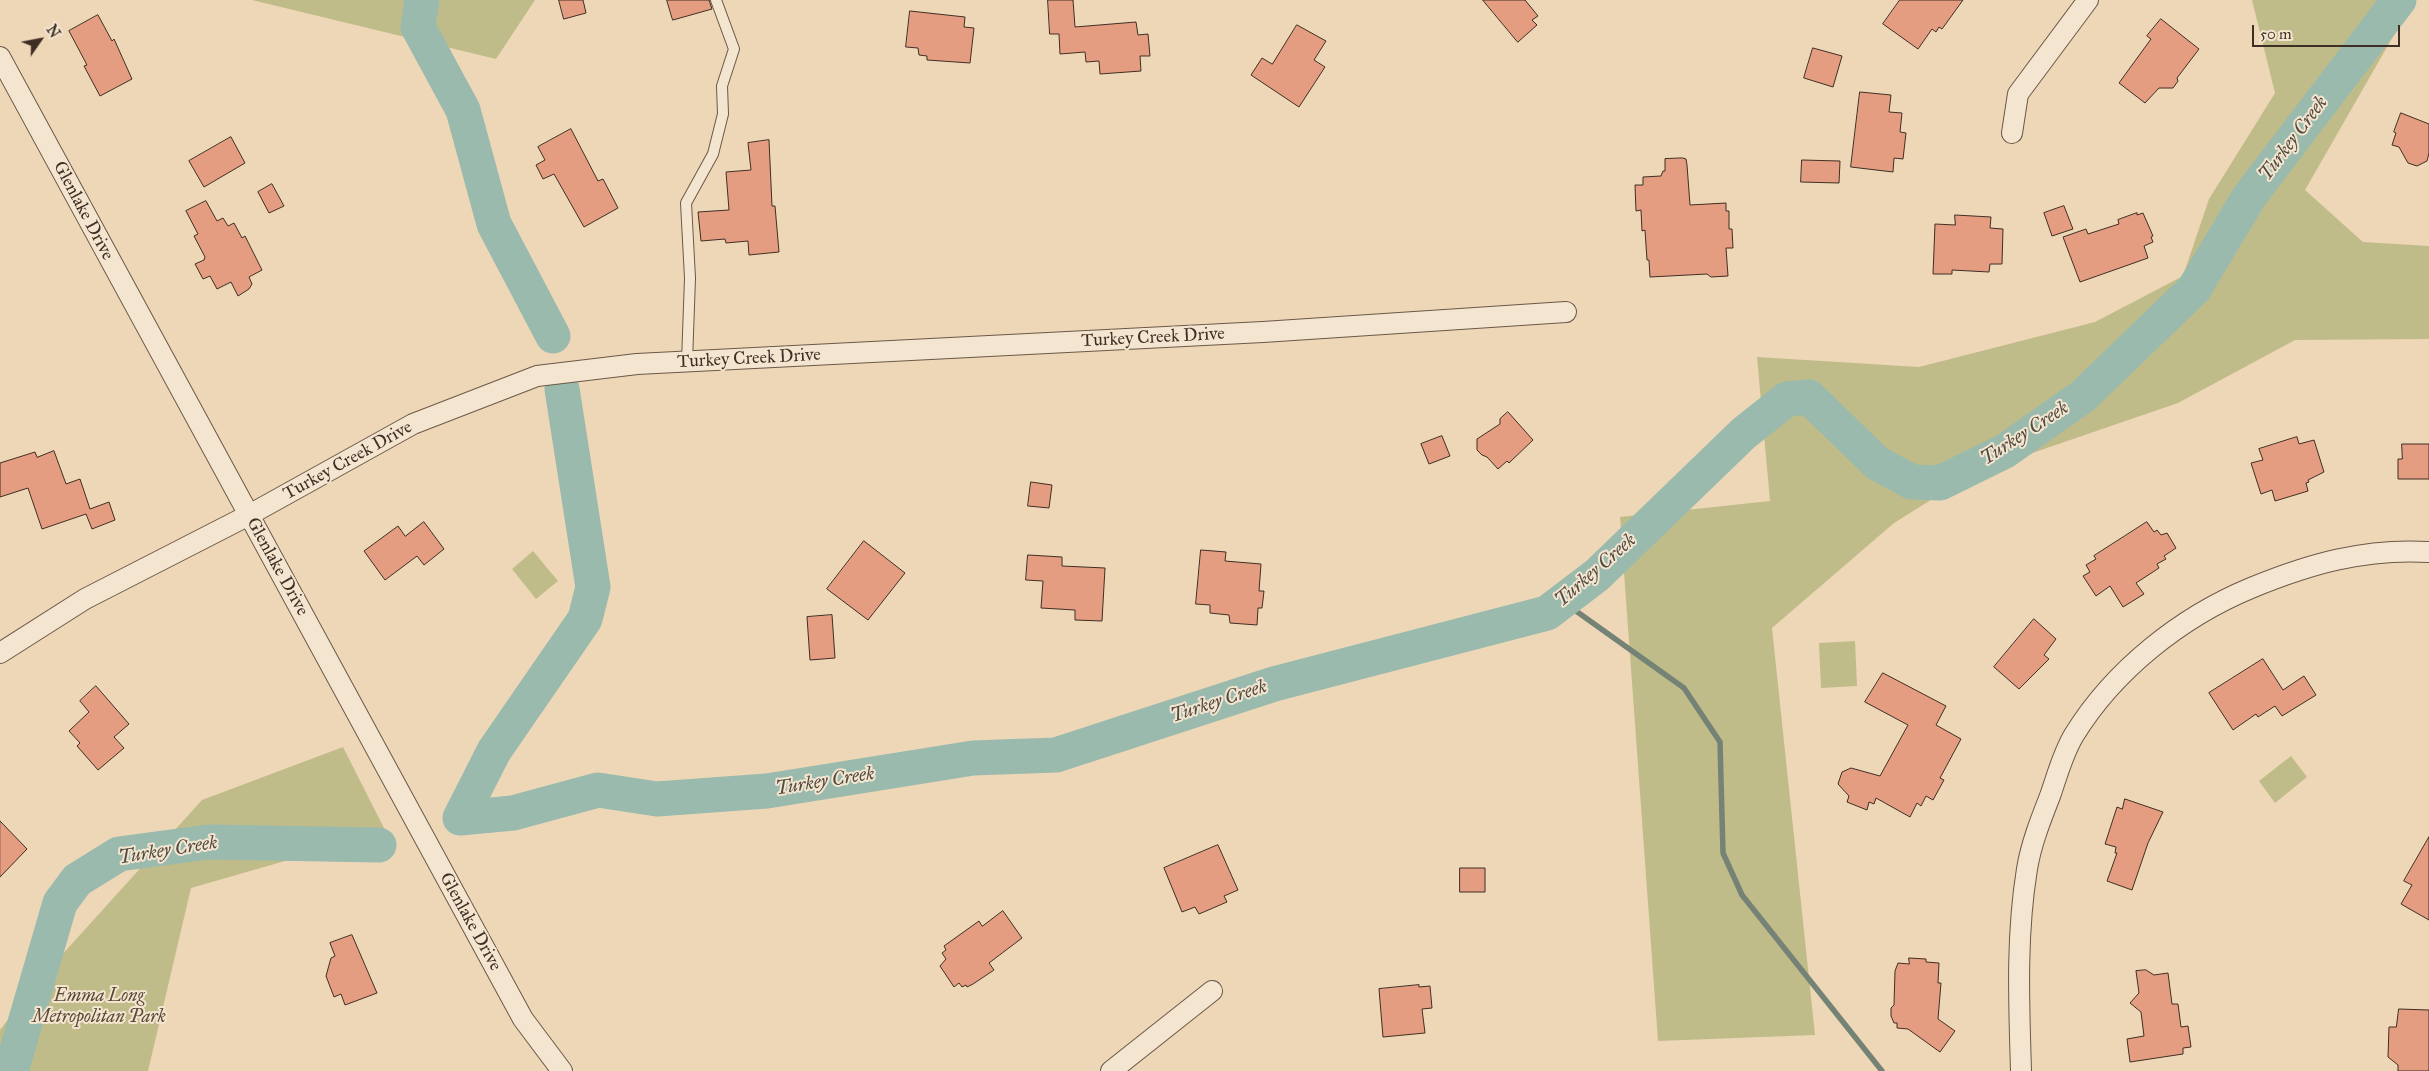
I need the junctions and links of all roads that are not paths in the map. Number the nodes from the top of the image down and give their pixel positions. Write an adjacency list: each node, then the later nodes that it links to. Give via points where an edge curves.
1 (716, 0): 6 (lane, via 734,49 722,86 724,114 713,154 686,203 690,278)
2 (2088, 0): 4 (street, via 2018,94)
3 (0, 57): 7 (street, Glenlake Drive)
4 (2012, 133)
5 (1566, 312): 6 (street, Turkey Creek Drive, via 1263,332)
6 (687, 362): 7 (street, Turkey Creek Drive, via 624,365 537,376 413,424)
7 (249, 515): 9 (street, Turkey Creek Drive, via 85,599); 11 (street, Glenlake Drive, via 523,1018)
8 (2429, 552): 13 (street, via 2400,551 2327,560 2236,594 2201,613 2140,657 2105,693 2073,736 2040,821 2027,867 2018,970)
9 (0, 654)
10 (1212, 991): 12 (street)
11 (562, 1071)
12 (1112, 1071)
13 (2021, 1071)

